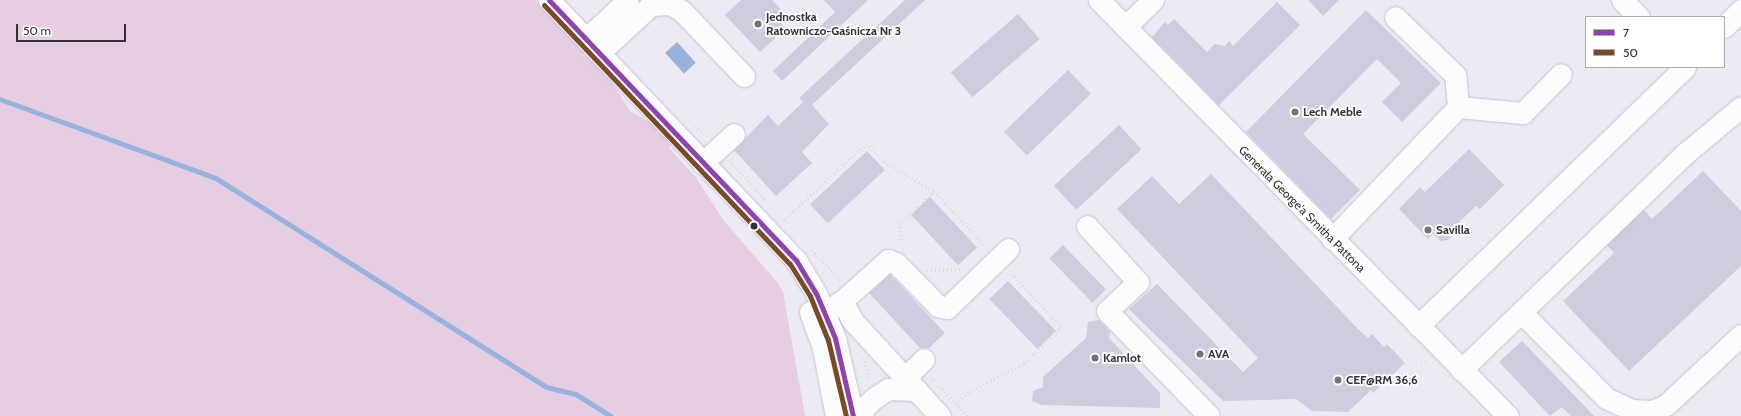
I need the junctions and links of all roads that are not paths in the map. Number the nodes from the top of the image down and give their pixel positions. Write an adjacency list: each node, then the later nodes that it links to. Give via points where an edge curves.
1 (549, 0): 11 (street)
2 (628, 0): 11 (street)
3 (1099, 0): 10 (street, Generała George'a Smitha Pattona)
4 (1153, 0): 10 (street)
5 (1622, 0): 7 (street)
6 (1741, 10): 9 (street)
7 (1638, 16)
8 (1395, 17): 15 (street, via 1455,76)
9 (1725, 26)
10 (1125, 27): 21 (street, Generała George'a Smitha Pattona)
11 (593, 46): 14 (street, via 651,5 670,4 682,11); 18 (street)
12 (1684, 68): 25 (street)
13 (1561, 74): 15 (street, via 1523,113)
14 (744, 76)
15 (1458, 107): 21 (street)
16 (1741, 107): 24 (street, via 1686,152)
17 (734, 134): 18 (street)
18 (702, 163): 19 (street)
19 (760, 225): 23 (street, via 796,260); 32 (street, via 797,283 815,323 830,379)
20 (1087, 226): 35 (street, via 1138,282 1107,311)
21 (1332, 239): 25 (street, Generała George'a Smitha Pattona)
22 (1003, 254): 23 (street, via 947,308 938,306 896,263 888,260)
23 (833, 307): 29 (street, via 852,320); 33 (street, via 835,338)
24 (1521, 312): 26 (street, via 1606,398 1632,410 1652,411 1666,405); 28 (street)
25 (1418, 326): 28 (street, Generała George'a Smitha Pattona)
26 (1741, 335)
27 (924, 359): 29 (street)
28 (1461, 370): 31 (street, Generała George'a Smitha Pattona)
29 (912, 383): 30 (street); 34 (street, via 888,389 864,408)
30 (948, 410)
31 (1503, 415)
32 (836, 416)
33 (853, 416)
34 (861, 416)
35 (1209, 416)

